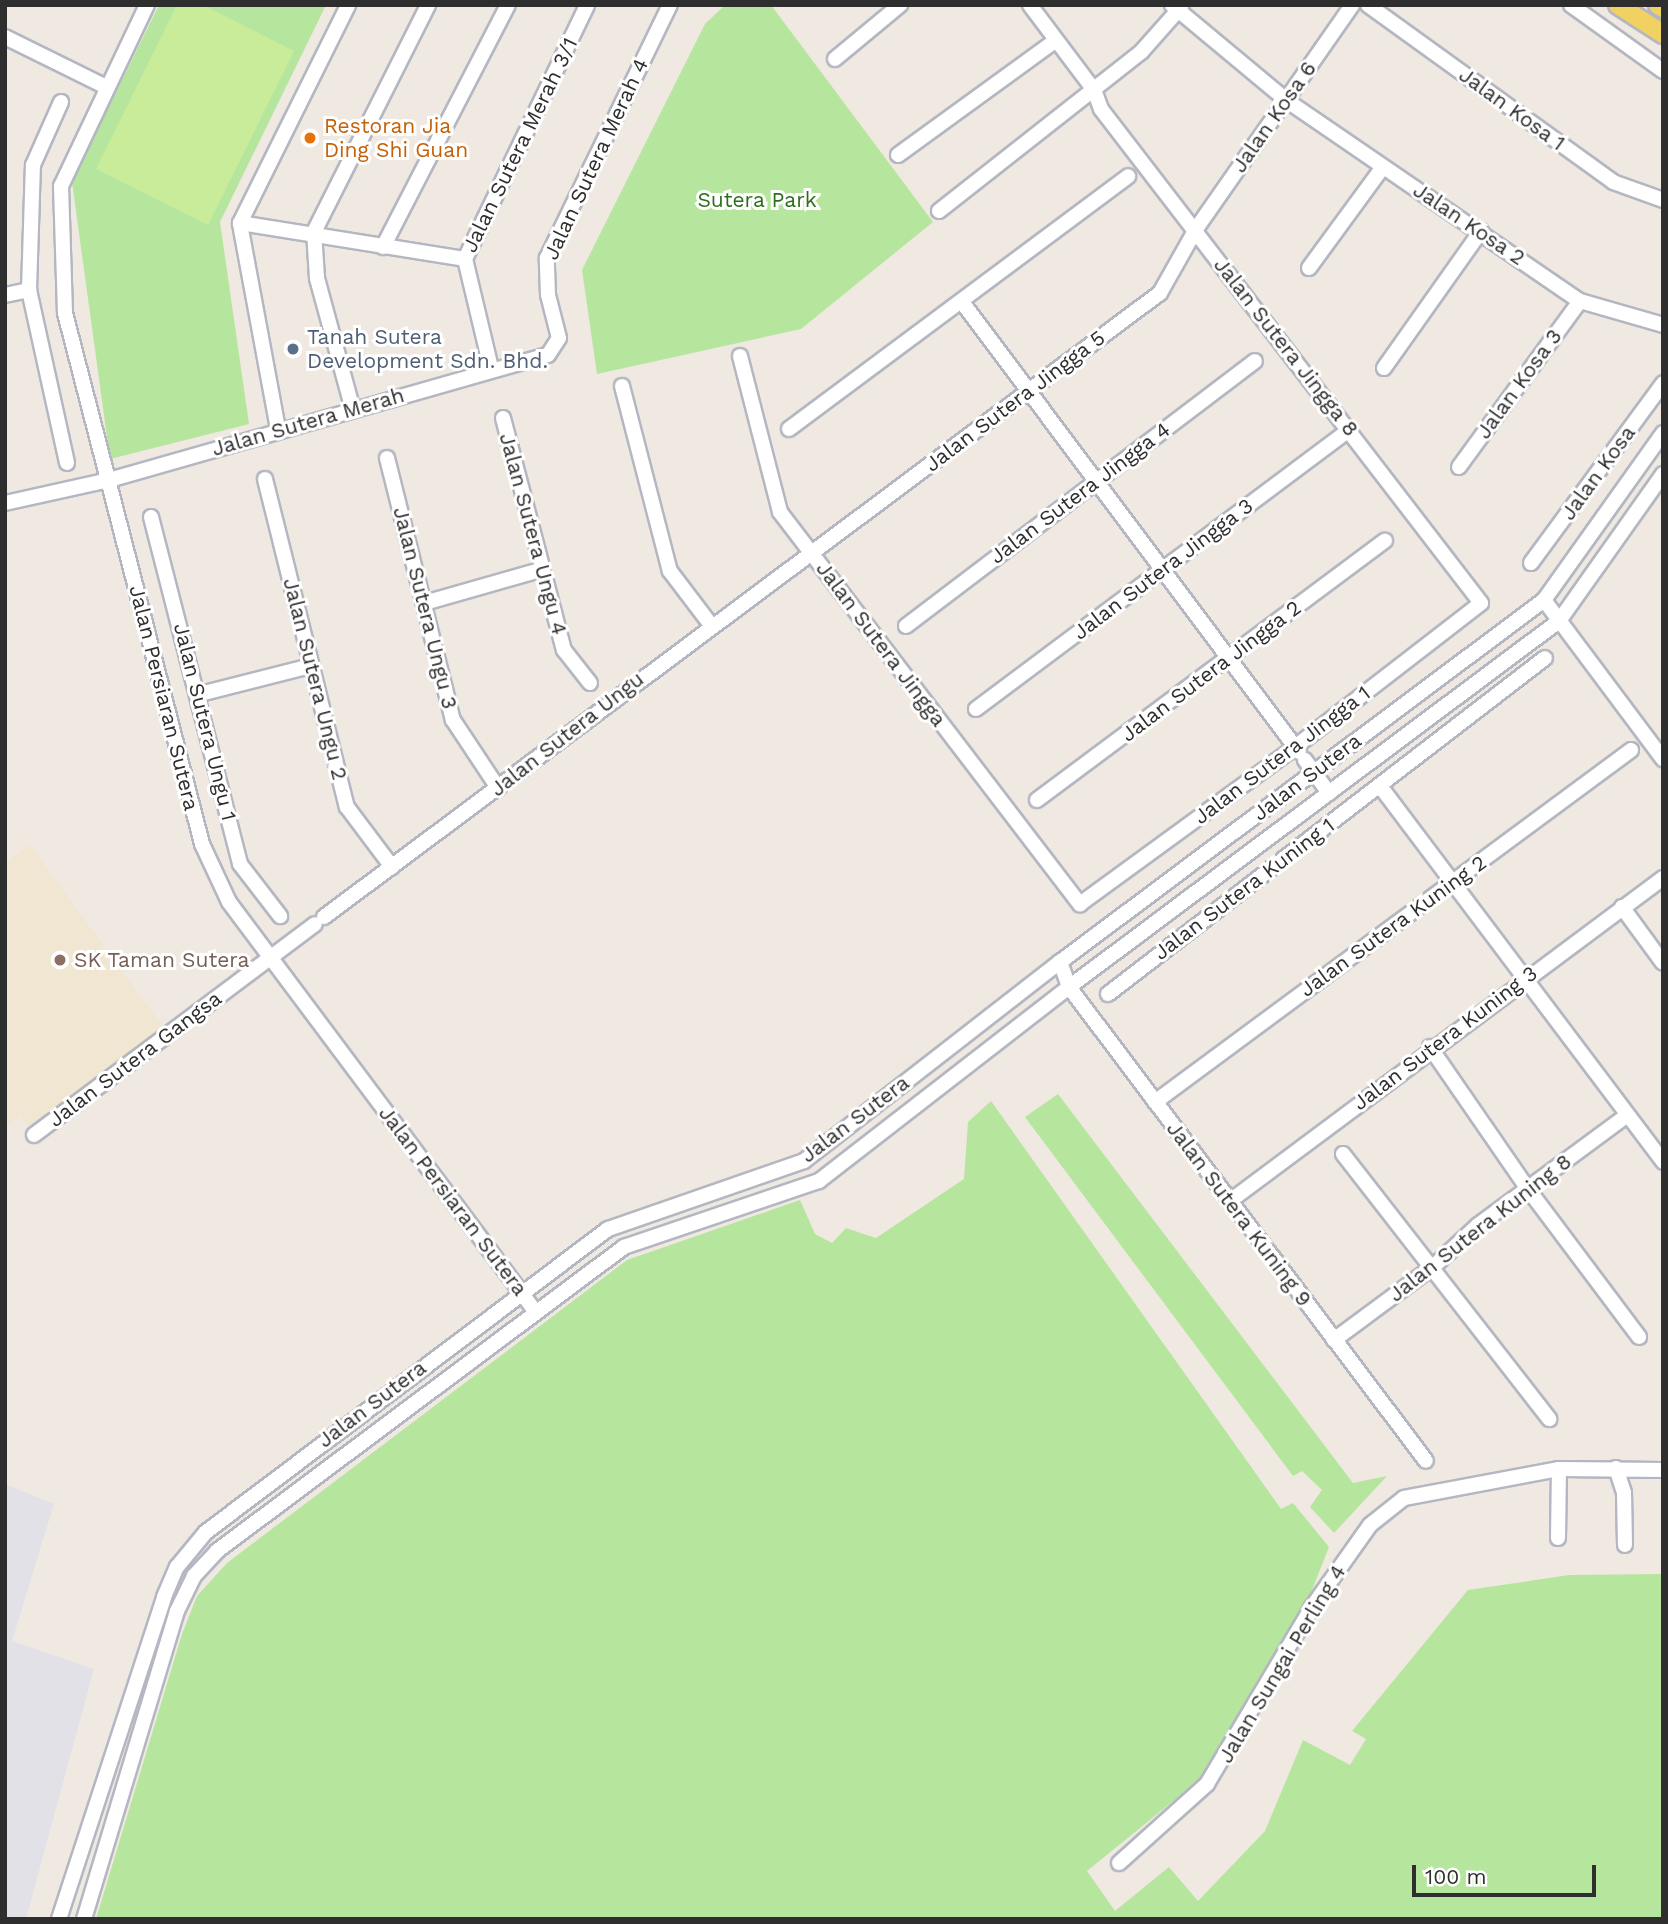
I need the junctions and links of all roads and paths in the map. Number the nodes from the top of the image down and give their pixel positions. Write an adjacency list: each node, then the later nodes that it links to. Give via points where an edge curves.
1 (147, 5): 19 (street, Jalan Persiaran Sutera)
2 (348, 5): 28 (street)
3 (428, 5): 31 (street)
4 (508, 5): 32 (street)
5 (587, 5): 33 (street, Jalan Sutera Merah 3/1)
6 (670, 5): 40 (street, Jalan Sutera Merah 4, via 547,258 547,285 559,338)
7 (900, 5): 17 (street)
8 (1030, 5): 16 (street, Jalan Sutera Jingga 8)
9 (1352, 5): 21 (street, Jalan Kosa 6)
10 (1368, 5): 26 (street, Jalan Kosa 1, via 1613,182)
11 (1571, 5): 18 (street)
12 (1618, 5): 14 (main road)
13 (1177, 8): 20 (street, via 1142,51); 21 (street, Jalan Kosa 2)
14 (1663, 34)
15 (5, 37): 19 (street)
16 (1056, 40): 20 (street, Jalan Sutera Jingga 8); 23 (street)
17 (835, 59)
18 (1663, 71)
19 (106, 87): 59 (street, Jalan Persiaran Sutera, via 61,186 59,217 65,313)
20 (1094, 90): 27 (street); 29 (street, Jalan Sutera Jingga 8, via 1101,109)
21 (1286, 100): 24 (street, Jalan Kosa 2); 29 (street, Jalan Kosa 6)
22 (61, 103): 35 (street, via 33,165)
23 (898, 155)
24 (1383, 167): 30 (street, Jalan Kosa 2); 34 (street)
25 (1128, 176): 38 (street)
26 (1663, 200)
27 (939, 211)
28 (240, 223): 31 (street); 50 (street)
29 (1196, 229): 47 (street, Jalan Sutera Jingga 5, via 1160,293); 52 (street, Jalan Sutera Jingga 8)
30 (1481, 231): 37 (street, Jalan Kosa 2); 44 (street)
31 (314, 232): 32 (street); 48 (street, via 317,278)
32 (383, 247): 33 (street)
33 (465, 259): 43 (street, Jalan Sutera Merah 3/1)
34 (1309, 268)
35 (29, 290): 36 (street); 55 (street)
36 (5, 295)
37 (1580, 301): 39 (street, Jalan Kosa 2); 56 (street, Jalan Kosa 3)
38 (962, 302): 47 (street); 51 (street)
39 (1663, 325)
40 (548, 355): 43 (street, Jalan Sutera Merah)
41 (740, 356): 64 (street, Jalan Sutera Jingga, via 780,512)
42 (1255, 361): 60 (street, Jalan Sutera Jingga 4)
43 (491, 368): 48 (street, Jalan Sutera Merah)
44 (1384, 368)
45 (1663, 383): 65 (street, Jalan Kosa)
46 (622, 386): 72 (street, via 670,571)
47 (1027, 392): 60 (street); 64 (street, Jalan Sutera Jingga 5)
48 (353, 410): 50 (street, Jalan Sutera Merah)
49 (503, 418): 66 (street, Jalan Sutera Ungu 4)
50 (278, 429): 59 (street, Jalan Sutera Merah)
51 (789, 429)
52 (1350, 429): 67 (street, Jalan Sutera Jingga 3); 70 (street, Jalan Sutera Jingga 8)
53 (1663, 433): 68 (street, Jalan Sutera)
54 (387, 458): 69 (street, Jalan Sutera Ungu 3)
55 (67, 463)
56 (1459, 467)
57 (1663, 474): 71 (street, Jalan Sutera)
58 (265, 479): 76 (street, Jalan Sutera Ungu 2)
59 (109, 480): 61 (street, Jalan Sutera Merah); 94 (street, Jalan Persiaran Sutera, via 202,844 229,902)
60 (1094, 481): 67 (street); 73 (street, Jalan Sutera Jingga 4)
61 (5, 503)
62 (151, 517): 78 (street, Jalan Sutera Ungu 1)
63 (1385, 541): 74 (street, Jalan Sutera Jingga 2)
64 (811, 552): 72 (street, Jalan Sutera Ungu); 91 (street, Jalan Sutera Jingga)
65 (1531, 563)
66 (540, 570): 69 (street); 77 (street, Jalan Sutera Ungu 4, via 564,650)
67 (1161, 570): 74 (street); 79 (street, Jalan Sutera Jingga 3)
68 (1544, 600): 71 (street); 83 (street, Jalan Sutera)
69 (424, 603): 85 (street, Jalan Sutera Ungu 3, via 453,720)
70 (1481, 603): 81 (street, Jalan Sutera Jingga 1)
71 (1559, 621): 82 (street); 86 (street, Jalan Sutera)
72 (711, 625): 85 (street, Jalan Sutera Ungu)
73 (905, 626)
74 (1228, 658): 81 (street); 87 (street, Jalan Sutera Jingga 2)
75 (1545, 658): 84 (street, Jalan Sutera Kuning 1)
76 (311, 666): 78 (street); 88 (street, Jalan Sutera Ungu 2, via 347,807)
77 (590, 683)
78 (200, 694): 93 (street, Jalan Sutera Ungu 1, via 240,864)
79 (976, 709)
80 (1631, 750): 90 (street, Jalan Sutera Kuning 2)
81 (1300, 753): 83 (street); 91 (street, Jalan Sutera Jingga 1)
82 (1663, 759)
83 (1314, 773): 86 (street); 95 (street, Jalan Sutera)
84 (1380, 786): 90 (street); 99 (street, Jalan Sutera Kuning 1)
85 (498, 788): 88 (street, Jalan Sutera Ungu)
86 (1329, 793): 98 (street, Jalan Sutera)
87 (1037, 800)
88 (392, 867): 94 (street, Jalan Sutera Ungu)
89 (1663, 878): 92 (street, Jalan Sutera Kuning 3)
90 (1452, 883): 97 (street); 101 (street, Jalan Sutera Kuning 2)
91 (1080, 904)
92 (1622, 907): 96 (street); 97 (street, Jalan Sutera Kuning 3)
93 (280, 916)
94 (270, 957): 103 (street, Jalan Sutera Gangsa); 109 (street, Jalan Persiaran Sutera)
95 (1060, 962): 98 (street, Jalan Sutera Kuning 9); 109 (street, Jalan Sutera, via 804,1161 608,1229)
96 (1663, 963)
97 (1524, 979): 100 (street, Jalan Sutera Kuning 3); 102 (street)
98 (1069, 987): 101 (street, Jalan Sutera Kuning 9); 110 (street, Jalan Sutera, via 820,1181 624,1247)
99 (1108, 994)
100 (1430, 1047): 106 (street); 107 (street, Jalan Sutera Kuning 3)
101 (1155, 1102): 107 (street, Jalan Sutera Kuning 9)
102 (1626, 1116): 105 (street); 106 (street, Jalan Sutera Kuning 8)
103 (34, 1135)
104 (1343, 1154): 108 (street)
105 (1663, 1162)
106 (1528, 1189): 108 (street, Jalan Sutera Kuning 8); 111 (street)
107 (1230, 1201): 112 (street, Jalan Sutera Kuning 9)
108 (1434, 1266): 112 (street, Jalan Sutera Kuning 8); 113 (street)
109 (521, 1292): 110 (street, Jalan Persiaran Sutera); 121 (street, Jalan Sutera, via 206,1532 177,1567 122,1715)
110 (535, 1311): 122 (street, Jalan Sutera, via 217,1550 194,1576 177,1611 142,1717)
111 (1639, 1337)
112 (1334, 1340): 114 (street, Jalan Sutera Kuning 9)
113 (1549, 1419)
114 (1426, 1461)
115 (1616, 1468): 116 (street, Jalan Sungai Perling 4); 117 (street, Jalan Sungai Perling 4); 119 (street, via 1624,1493)
116 (1559, 1469): 118 (street); 120 (street, Jalan Sungai Perling 4, via 1404,1498 1370,1525 1312,1607 1219,1768)
117 (1663, 1470)
118 (1559, 1538)
119 (1625, 1545)
120 (1119, 1863)
121 (59, 1919)
122 (84, 1919)

